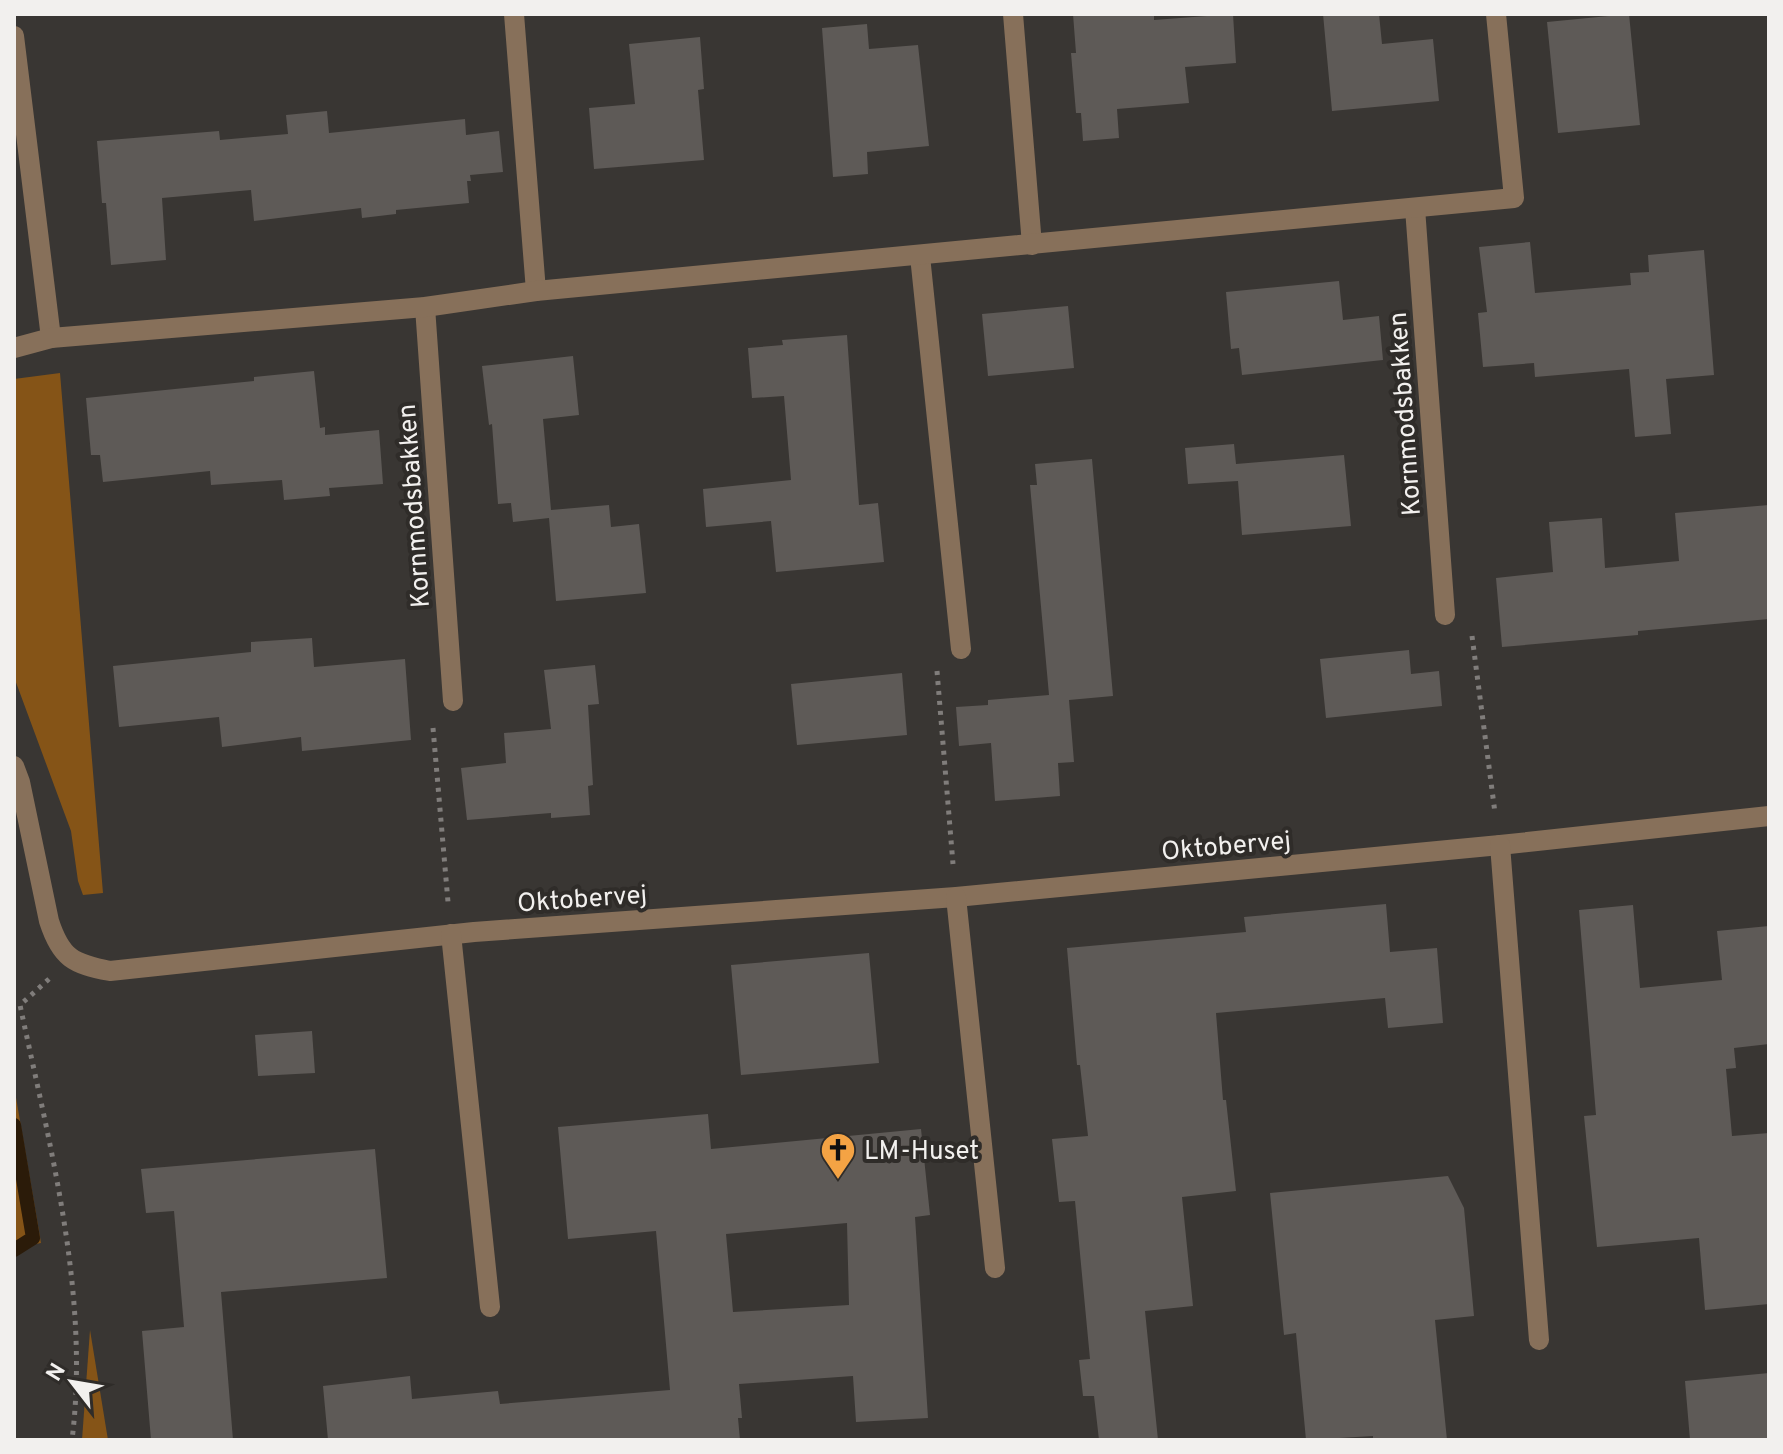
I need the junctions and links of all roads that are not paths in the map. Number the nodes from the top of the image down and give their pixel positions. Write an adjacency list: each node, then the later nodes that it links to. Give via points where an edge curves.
1 (514, 14): 8 (street)
2 (1013, 14): 6 (street)
3 (1496, 14): 5 (street, via 1514,198)
4 (14, 36): 10 (street)
5 (1415, 208): 6 (street); 12 (street, Kornmodsbakken)
6 (1032, 245): 7 (street)
7 (920, 256): 8 (street); 13 (street)
8 (536, 291): 9 (street)
9 (425, 307): 10 (street); 14 (street, Kornmodsbakken)
10 (51, 338): 11 (street)
11 (14, 348)
12 (1445, 615)
13 (961, 649)
14 (453, 701)
15 (14, 766): 19 (street, Oktobervej, via 49,921 56,942 70,959 110,971)
16 (1769, 816): 17 (street, Oktobervej)
17 (1500, 845): 18 (street, Oktobervej); 22 (street)
18 (956, 897): 19 (street, Oktobervej); 20 (street)
19 (451, 934): 21 (street)
20 (995, 1268)
21 (490, 1307)
22 (1539, 1340)

